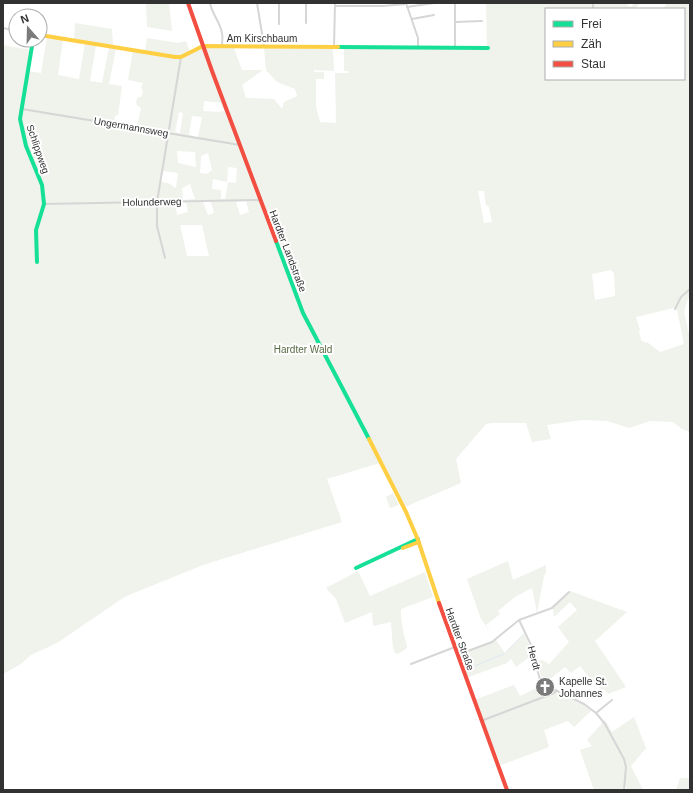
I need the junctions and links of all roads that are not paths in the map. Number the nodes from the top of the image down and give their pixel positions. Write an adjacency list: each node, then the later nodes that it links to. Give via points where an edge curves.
1 (188, 3): 19 (main road, Hardter Landstraße)
2 (210, 3): 20 (street, via 223,34)
3 (257, 3): 21 (street)
4 (279, 3): 16 (street)
5 (306, 3): 17 (street)
6 (406, 3): 10 (street, via 383,6); 11 (street)
7 (434, 3): 11 (street)
8 (455, 3): 15 (street)
9 (335, 4): 10 (street); 22 (street)
10 (352, 4)
11 (407, 7): 13 (street)
12 (434, 15): 13 (street)
13 (412, 19): 23 (street)
14 (482, 21): 15 (street)
15 (455, 22): 25 (street)
16 (279, 24)
17 (306, 24)
18 (48, 36): 27 (main road)
19 (203, 46): 20 (main road, Am Kirschbaum); 27 (main road, Am Kirschbaum); 30 (main road, Hardter Landstraße)
20 (222, 46): 21 (main road, Am Kirschbaum)
21 (264, 46): 22 (main road, Am Kirschbaum)
22 (334, 47): 23 (main road, Am Kirschbaum)
23 (418, 47): 25 (main road, Am Kirschbaum)
24 (32, 48): 28 (main road, Schlippweg)
25 (455, 48): 26 (main road, Am Kirschbaum)
26 (488, 48)
27 (181, 58): 29 (street)
28 (21, 109): 29 (street, Ungermannsweg); 33 (main road, Schlippweg, via 21,127 42,185)
29 (168, 133): 30 (street, Ungermannsweg); 32 (street)
30 (240, 145): 31 (main road, Hardter Landstraße)
31 (261, 200): 32 (street, Holunderweg); 38 (main road, Hardter Landstraße, via 306,318)
32 (156, 202): 33 (street, Holunderweg); 34 (street, via 157,226)
33 (44, 204): 35 (main road, Schlippweg, via 36,230)
34 (164, 258)
35 (38, 262)
36 (690, 289): 37 (street, via 681,297)
37 (675, 309)
38 (398, 495): 39 (main road, Hardter Straße)
39 (414, 529): 40 (main road); 41 (main road, Hardter Straße)
40 (412, 541): 41 (main road); 42 (main road)
41 (419, 541): 42 (main road); 46 (main road, Hardter Straße)
42 (397, 549): 43 (main road)
43 (356, 568)
44 (570, 592): 45 (street, via 552,608)
45 (519, 620): 47 (street, via 492,642); 49 (street, Herdt, via 531,645 540,680)
46 (455, 647): 47 (main road, Hardter Straße); 48 (street)
47 (458, 655): 52 (main road, Hardter Straße)
48 (411, 664)
49 (557, 691): 51 (street, Herdt); 52 (street)
50 (612, 700): 51 (street)
51 (596, 713): 54 (street, Herdt, via 624,759)
52 (481, 720): 53 (main road, Hardter Straße)
53 (507, 790)
54 (624, 790)

